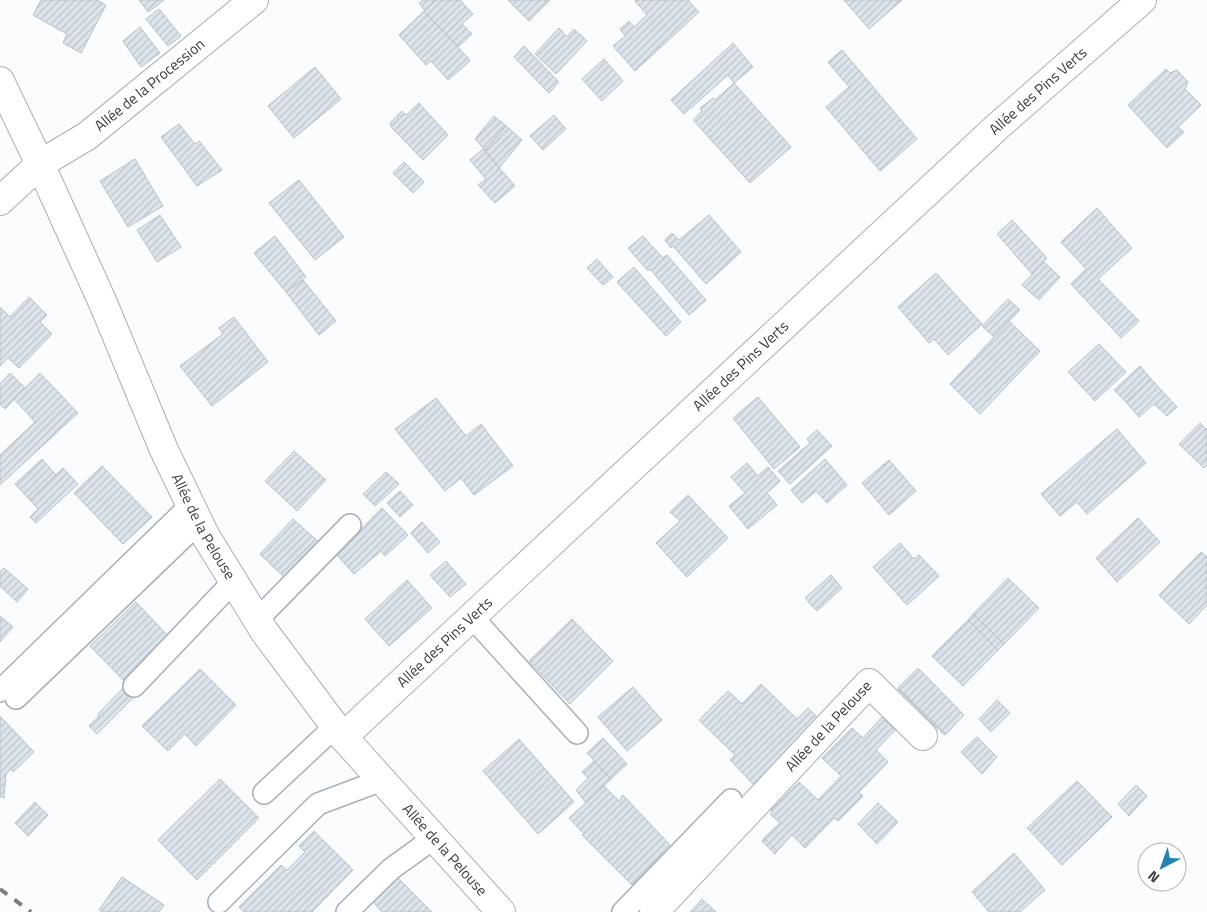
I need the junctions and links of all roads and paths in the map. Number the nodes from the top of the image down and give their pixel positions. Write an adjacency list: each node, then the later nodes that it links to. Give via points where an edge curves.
1 (254, 0): 4 (street, Allée de la Procession, via 87,136)
2 (1142, 0): 9 (street, Allée des Pins Verts, via 996,127)
3 (0, 81): 4 (street, Allée de la Pelouse)
4 (40, 164): 5 (street, Allée de la Procession); 6 (street, Allée de la Pelouse)
5 (0, 201)
6 (195, 514): 8 (street, Allée de la Pelouse); 12 (lane)
7 (350, 524): 10 (lane)
8 (233, 582): 10 (street, Allée de la Pelouse); 11 (lane)
9 (472, 617): 13 (street, Allée des Pins Verts); 14 (lane)
10 (257, 620): 13 (street, Allée de la Pelouse)
11 (134, 686)
12 (8, 694)
13 (339, 731): 16 (street, Allée de la Pelouse); 17 (lane, via 324,737)
14 (577, 733)
15 (923, 736): 24 (street, Allée de la Pelouse, via 869,683)
16 (382, 780): 19 (street, Allée de la Pelouse); 20 (lane, via 318,804)
17 (264, 794)
18 (730, 800): 23 (lane)
19 (434, 838): 21 (lane, via 391,869); 22 (street, Allée de la Pelouse)
20 (219, 902)
21 (347, 912)
22 (501, 912)
23 (623, 912)
24 (654, 912)

